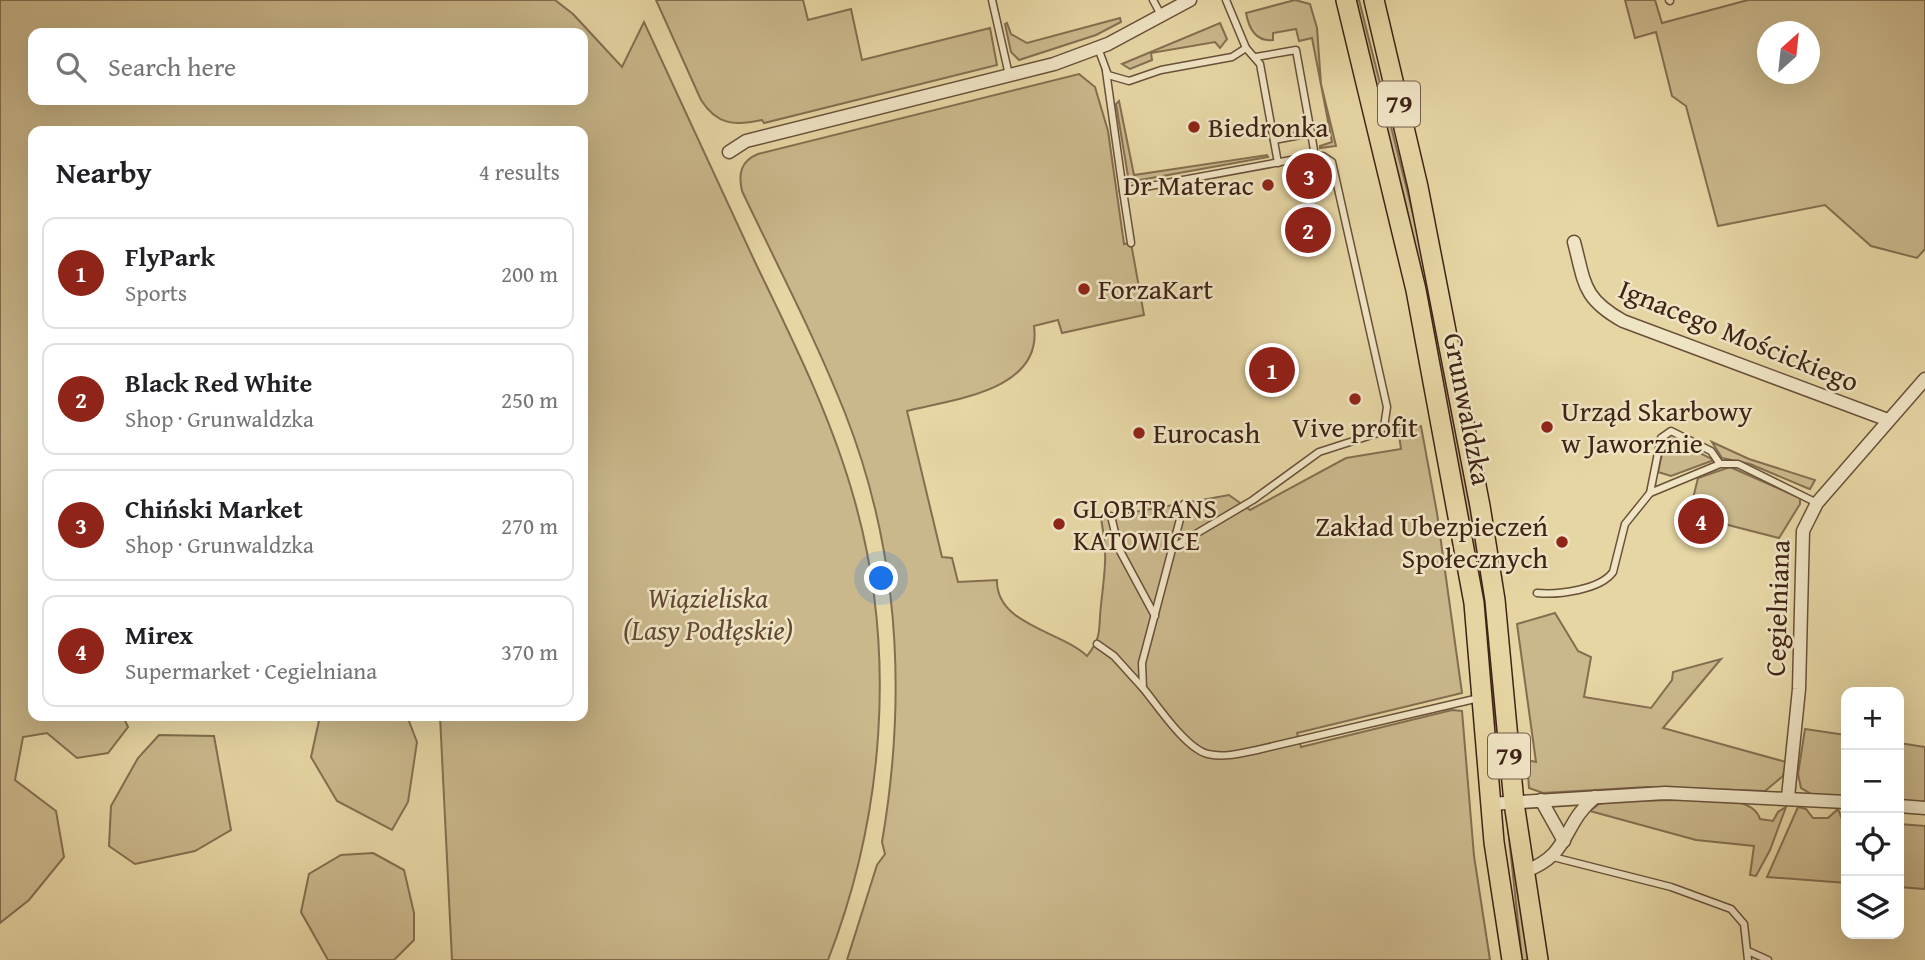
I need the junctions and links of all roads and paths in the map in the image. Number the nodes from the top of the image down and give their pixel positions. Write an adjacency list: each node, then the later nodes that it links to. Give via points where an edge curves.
1 (992, 0): 12 (lane)
2 (1153, 0): 7 (lane)
3 (1189, 0): 7 (street)
4 (1226, 0): 9 (lane)
5 (1346, 0): 33 (main road, Grunwaldzka / 79, via 1424,326 1474,603)
6 (1374, 0): 38 (main road, Grunwaldzka / 79, via 1418,187 1484,528 1500,640)
7 (1161, 15): 8 (street)
8 (1098, 48): 11 (lane); 12 (street)
9 (1246, 48): 10 (lane); 11 (lane, via 1232,57 1129,81 1111,78)
10 (1256, 57): 13 (lane, via 1296,50); 14 (lane)
11 (1105, 71): 18 (lane)
12 (1009, 75): 15 (street, via 746,141)
13 (1311, 133): 14 (lane); 16 (lane)
14 (1274, 140): 17 (lane)
15 (729, 152)
16 (1315, 156): 17 (lane); 28 (lane, via 1332,162 1335,170 1387,407 1384,427 1370,437 1319,452 1253,500)
17 (1279, 163): 18 (lane)
18 (1123, 191): 20 (lane)
19 (1574, 242): 22 (street, Ignacego Mościckiego, via 1588,295 1602,310)
20 (1131, 243)
21 (1925, 379): 22 (street, Cegielniana)
22 (1888, 420): 25 (street, Cegielniana)
23 (1720, 464): 24 (lane); 24 (lane, via 1712,451 1671,431 1665,433); 25 (lane, via 1746,467)
24 (1650, 493): 29 (lane, via 1625,524 1609,579)
25 (1817, 503): 35 (street, Cegielniana, via 1803,531 1799,690)
26 (1184, 504): 28 (lane)
27 (1111, 516): 30 (lane, via 1119,549)
28 (1172, 548): 30 (lane)
29 (1537, 593)
30 (1156, 618): 32 (lane, via 1142,663)
31 (1097, 644): 32 (lane)
32 (1143, 688): 33 (lane, via 1187,741 1206,754 1227,756)
33 (1482, 698): 39 (main road, Grunwaldzka / 79)
34 (1595, 797): 35 (street, via 1665,793); 36 (street); 42 (street, via 1581,809)
35 (1788, 797): 37 (street)
36 (1541, 800): 38 (street); 42 (street)
37 (1841, 802)
38 (1514, 803): 39 (street); 44 (main road, Grunwaldzka / 79)
39 (1490, 804): 46 (main road, Grunwaldzka / 79)
40 (1904, 806): 41 (street)
41 (1925, 808)
42 (1564, 841): 43 (street)
43 (1553, 857): 44 (street); 45 (lane, via 1671,887 1731,909 1744,923)
44 (1522, 872): 47 (main road, Grunwaldzka / 79)
45 (1748, 951): 48 (lane); 49 (lane)
46 (1512, 960)
47 (1538, 960)
48 (1748, 960)
49 (1768, 960)

